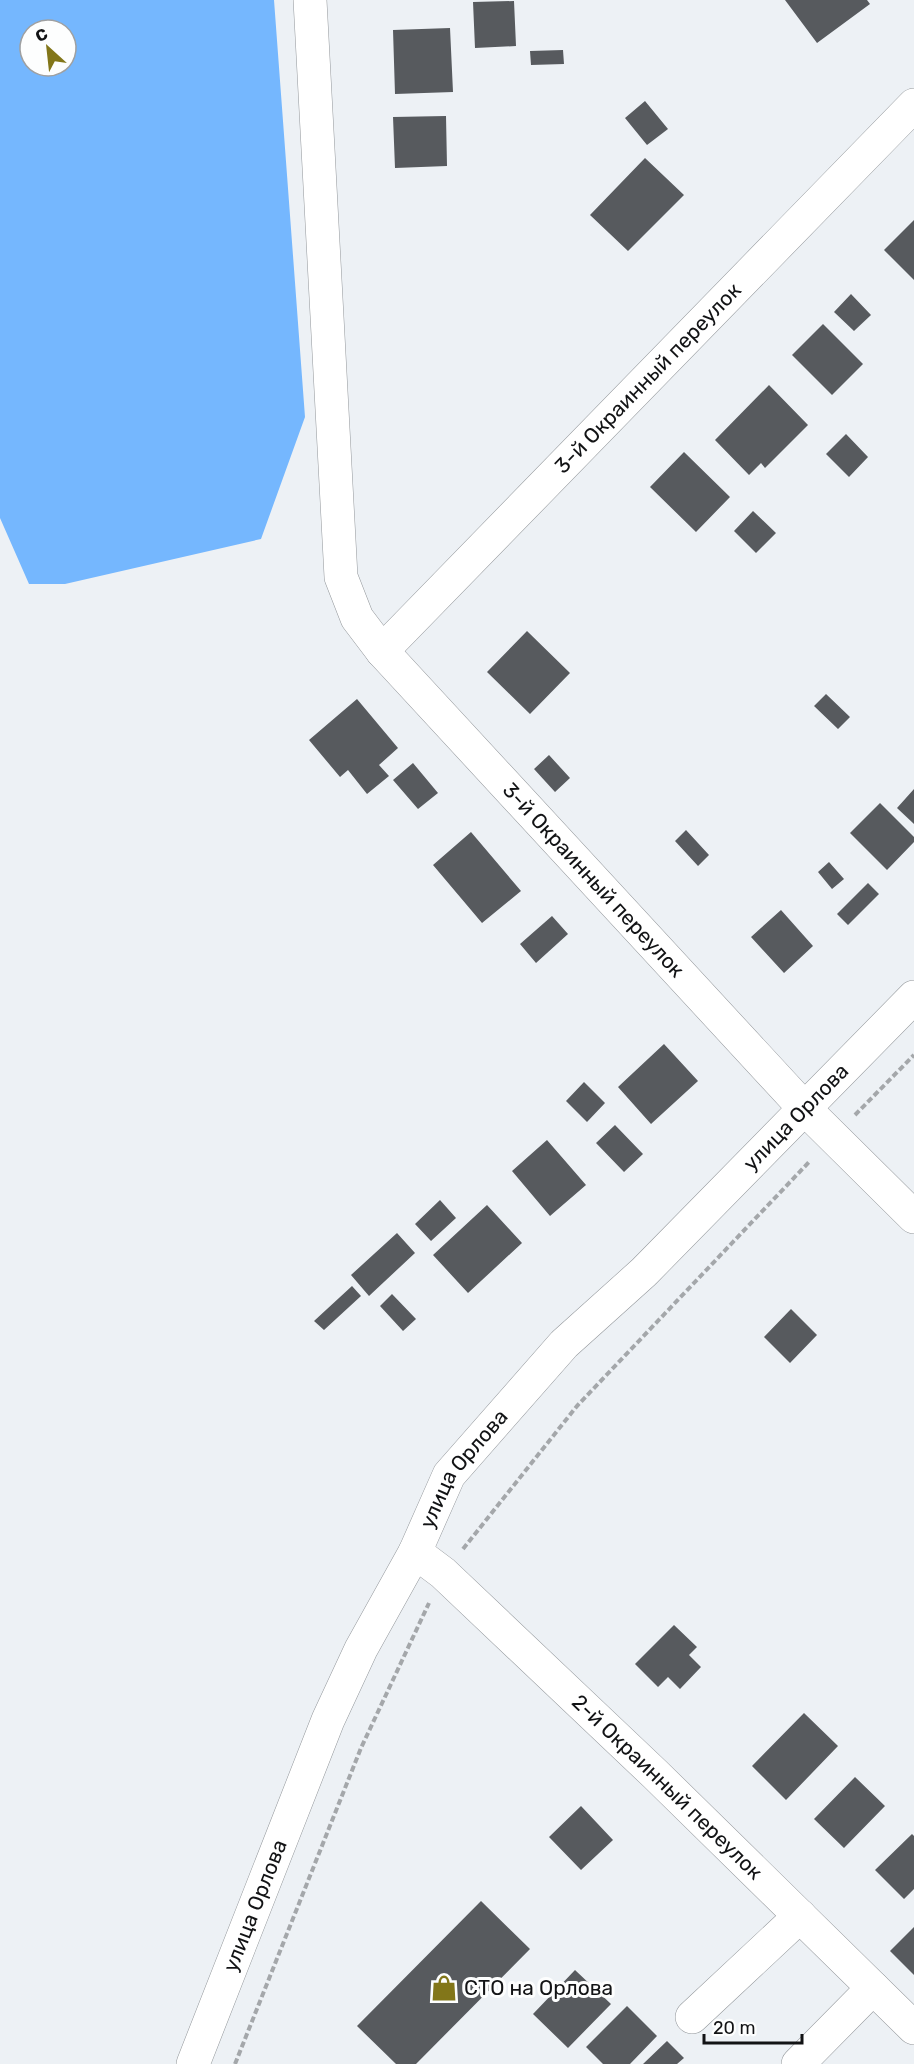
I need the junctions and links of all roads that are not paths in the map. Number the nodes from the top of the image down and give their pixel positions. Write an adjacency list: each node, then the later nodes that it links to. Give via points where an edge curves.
1 (310, 0): 3 (street, 3-й Окраинный переулок, via 341,577 357,618)
2 (914, 105): 3 (street, 3-й Окраинный переулок)
3 (382, 651): 5 (street, 3-й Окраинный переулок)
4 (914, 997): 5 (street, улица Орлова)
5 (805, 1109): 6 (street, 3-й Окраинный переулок); 7 (street, улица Орлова, via 644,1272 564,1344 449,1475)
6 (914, 1217)
7 (415, 1552): 8 (street, 2-й Окраинный переулок, via 443,1573); 12 (street, улица Орлова, via 361,1649 328,1720)
8 (800, 1916): 9 (street, 2-й Окраинный переулок); 10 (street)
9 (873, 1988): 11 (street, 2-й Окраинный переулок); 13 (street)
10 (692, 2017)
11 (914, 2028)
12 (193, 2064)
13 (798, 2064)

